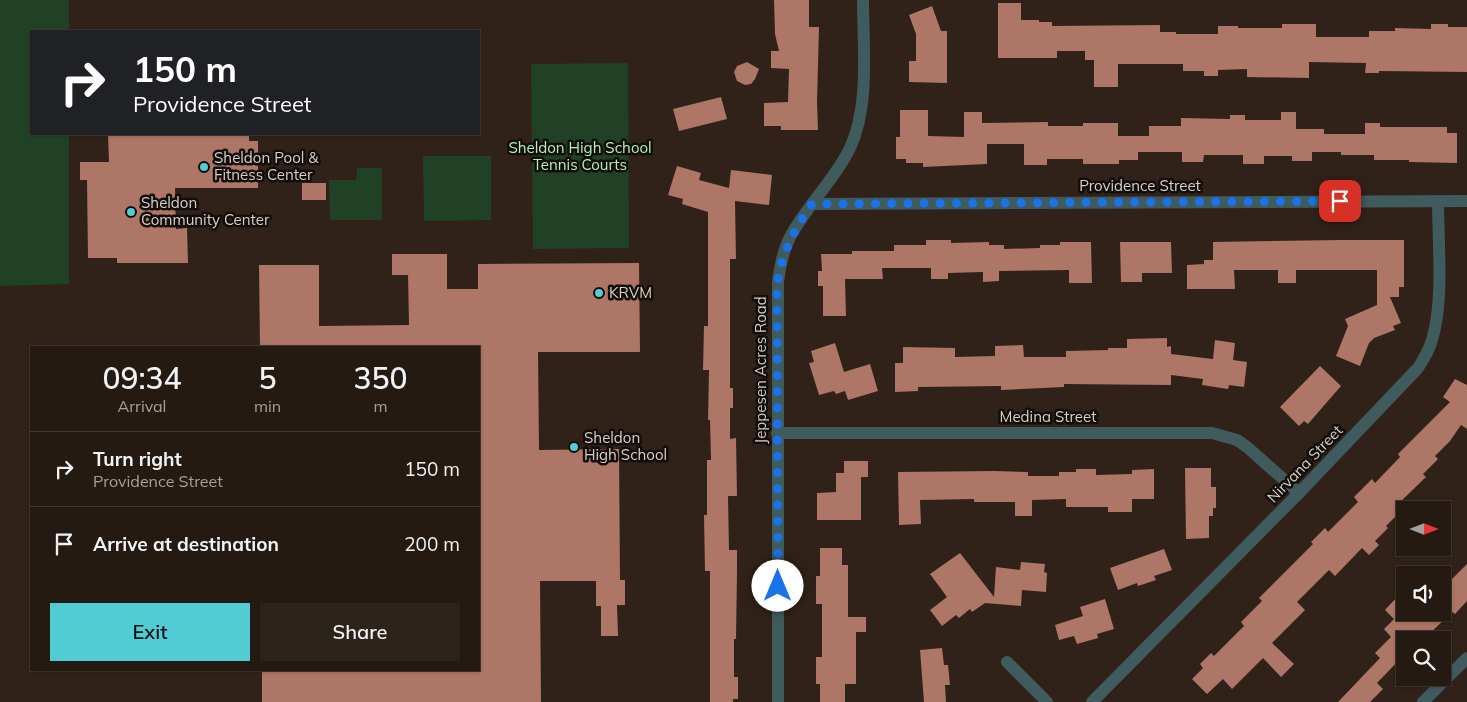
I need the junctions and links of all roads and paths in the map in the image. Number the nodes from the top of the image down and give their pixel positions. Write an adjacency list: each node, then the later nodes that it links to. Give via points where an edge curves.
1 (863, 0): 4 (street, Jeppesen Acres Road, via 863,92 856,131 841,164)
2 (1438, 201): 3 (street, Providence Street); 4 (street, Providence Street); 6 (street, Nirvana Street, via 1439,294 1436,323 1428,350 1412,376)
3 (1467, 201)
4 (812, 204): 5 (street, Jeppesen Acres Road, via 787,246 778,282)
5 (777, 432): 6 (street, Medina Street, via 1212,433 1237,440); 9 (street, Jeppesen Acres Road)
6 (1299, 493): 11 (street, Nirvana Street)
7 (1467, 658): 12 (street)
8 (1007, 662): 10 (street)
9 (778, 702)
10 (1047, 702)
11 (1092, 702)
12 (1423, 702)

